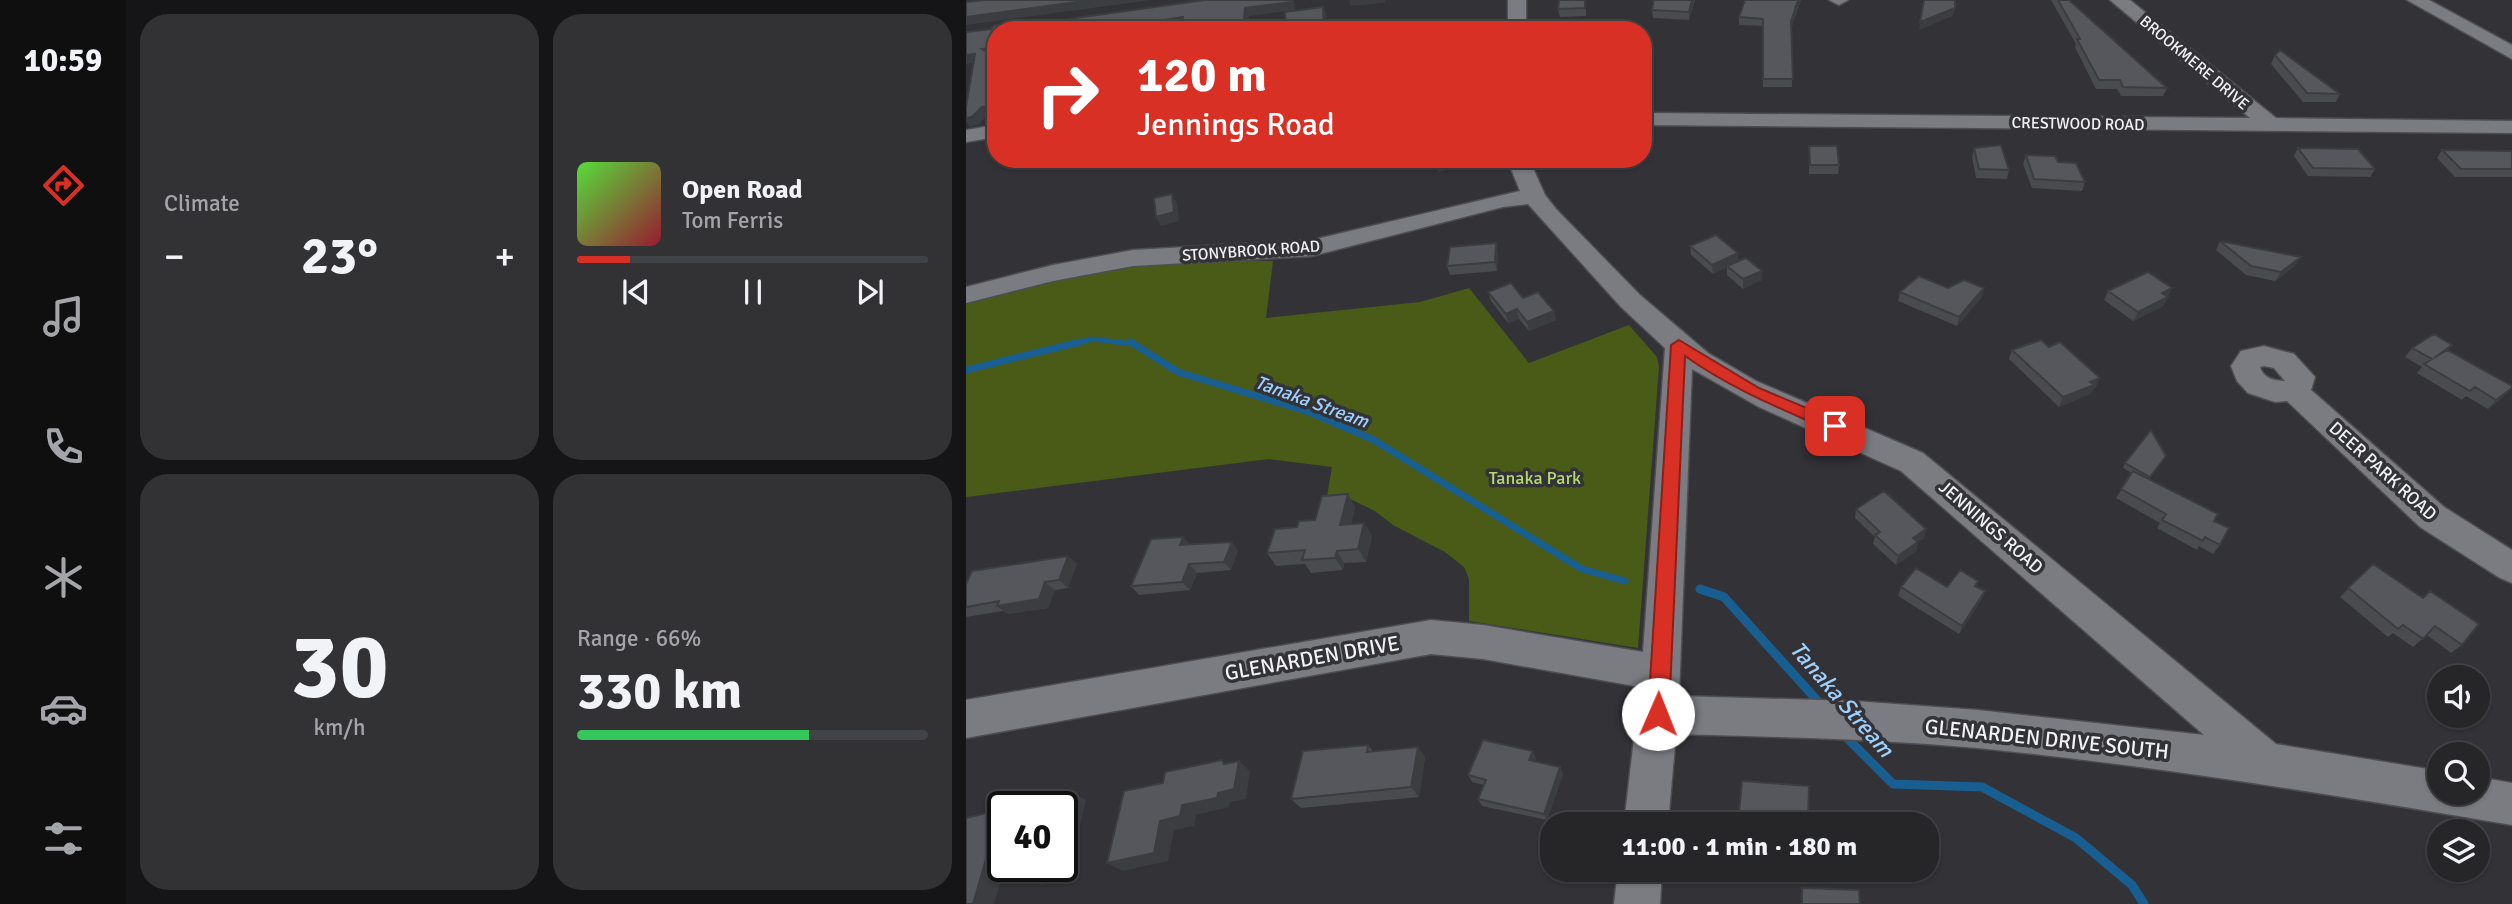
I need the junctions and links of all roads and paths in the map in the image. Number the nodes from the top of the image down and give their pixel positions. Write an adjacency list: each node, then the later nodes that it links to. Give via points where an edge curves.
1 (1517, 0): 4 (street)
2 (2119, 0): 7 (street, BROOKMERE DRIVE)
3 (2416, 0): 5 (street)
4 (1517, 21)
5 (2512, 53)
6 (1652, 119): 7 (street, CRESTWOOD ROAD)
7 (2271, 125): 8 (street, CRESTWOOD ROAD)
8 (2512, 127)
9 (987, 132): 10 (street)
10 (966, 136)
11 (1522, 168): 12 (street, JENNINGS ROAD)
12 (1534, 196): 13 (street, STONYBROOK ROAD, via 1312,248 1133,258); 14 (street, JENNINGS ROAD)
13 (966, 295)
14 (1679, 345): 17 (street); 20 (street, JENNINGS ROAD, via 1754,392 1912,462)
15 (2294, 391): 16 (street, DEER PARK ROAD, via 2432,517)
16 (2512, 568)
17 (1659, 674): 18 (street); 19 (street, GLENARDEN DRIVE, via 1431,637)
18 (1658, 714): 20 (street, GLENARDEN DRIVE SOUTH, via 1978,729); 22 (street)
19 (966, 719)
20 (2267, 763): 21 (street)
21 (2512, 804)
22 (1647, 812)
23 (1639, 882): 24 (street)
24 (1637, 904)

